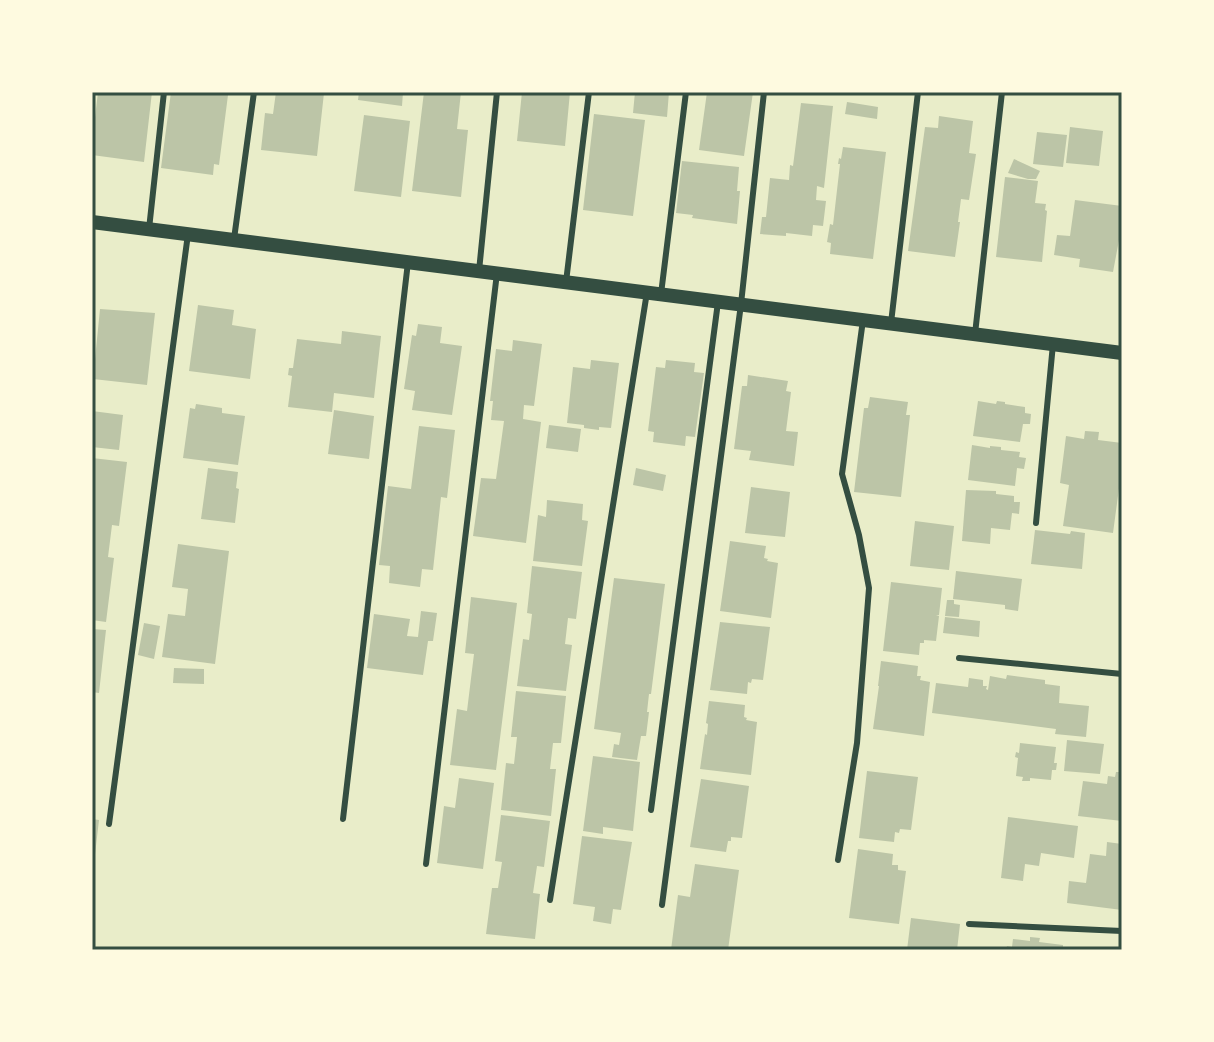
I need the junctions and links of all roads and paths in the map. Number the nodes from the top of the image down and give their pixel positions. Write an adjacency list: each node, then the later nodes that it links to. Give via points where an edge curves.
1 (164, 92): 10 (lane)
2 (254, 92): 12 (lane)
3 (497, 92): 14 (lane)
4 (589, 92): 16 (lane)
5 (686, 92): 17 (lane)
6 (764, 92): 19 (lane)
7 (918, 92): 21 (lane)
8 (1002, 92): 22 (lane)
9 (92, 222): 10 (street)
10 (149, 229): 11 (street)
11 (188, 234): 12 (street); 30 (lane)
12 (234, 239): 13 (street)
13 (408, 262): 14 (street); 29 (lane)
14 (479, 271): 15 (street)
15 (497, 273): 16 (street); 32 (lane)
16 (566, 282): 17 (street)
17 (654, 293): 18 (street); 33 (lane)
18 (718, 302): 19 (street); 28 (lane)
19 (741, 304): 20 (street); 34 (lane)
20 (863, 320): 21 (street); 31 (lane, via 842,474 869,588 857,743)
21 (891, 324): 22 (street)
22 (975, 334): 23 (street)
23 (1053, 344): 24 (street); 25 (lane)
24 (1122, 353)
25 (1036, 523)
26 (959, 658): 27 (lane)
27 (1122, 674)
28 (651, 810)
29 (343, 819)
30 (109, 824)
31 (838, 860)
32 (426, 864)
33 (550, 900)
34 (662, 905)
35 (969, 924): 36 (lane)
36 (1122, 931)

